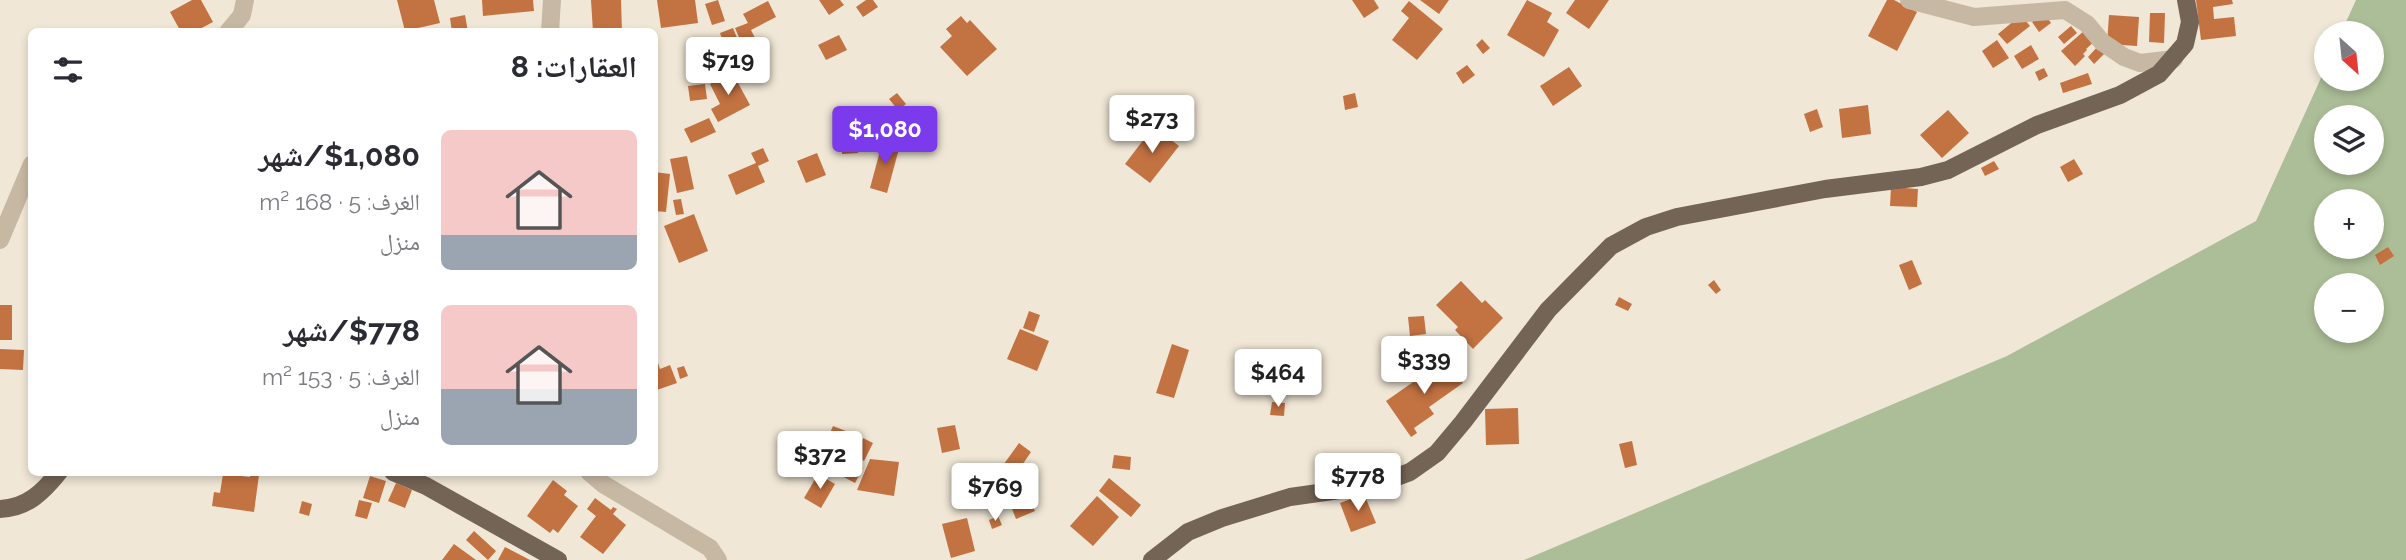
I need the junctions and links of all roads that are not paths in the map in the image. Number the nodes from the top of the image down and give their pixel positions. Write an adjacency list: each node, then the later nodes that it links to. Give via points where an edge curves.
1 (245, 0): 5 (street, via 242,15)
2 (552, 0): 6 (street)
3 (1909, 0): 7 (street, via 1974,18 2065,10 2124,57 2140,63)
4 (2186, 0): 7 (main road, via 2190,22 2185,44)
5 (232, 28)
6 (550, 28)
7 (2174, 59): 16 (main road, via 2159,74 2120,95 2037,125 1948,170 1677,216 1646,227 1611,246 1582,274 1548,310 1437,453 1410,472 1375,485 1290,497 1222,518 1188,532)
8 (28, 174): 9 (street)
9 (0, 240)
10 (56, 476): 13 (main road, via 31,501)
11 (403, 476): 14 (main road)
12 (594, 476): 15 (street, via 710,548)
13 (0, 509)
14 (558, 560)
15 (718, 560)
16 (1152, 560)

